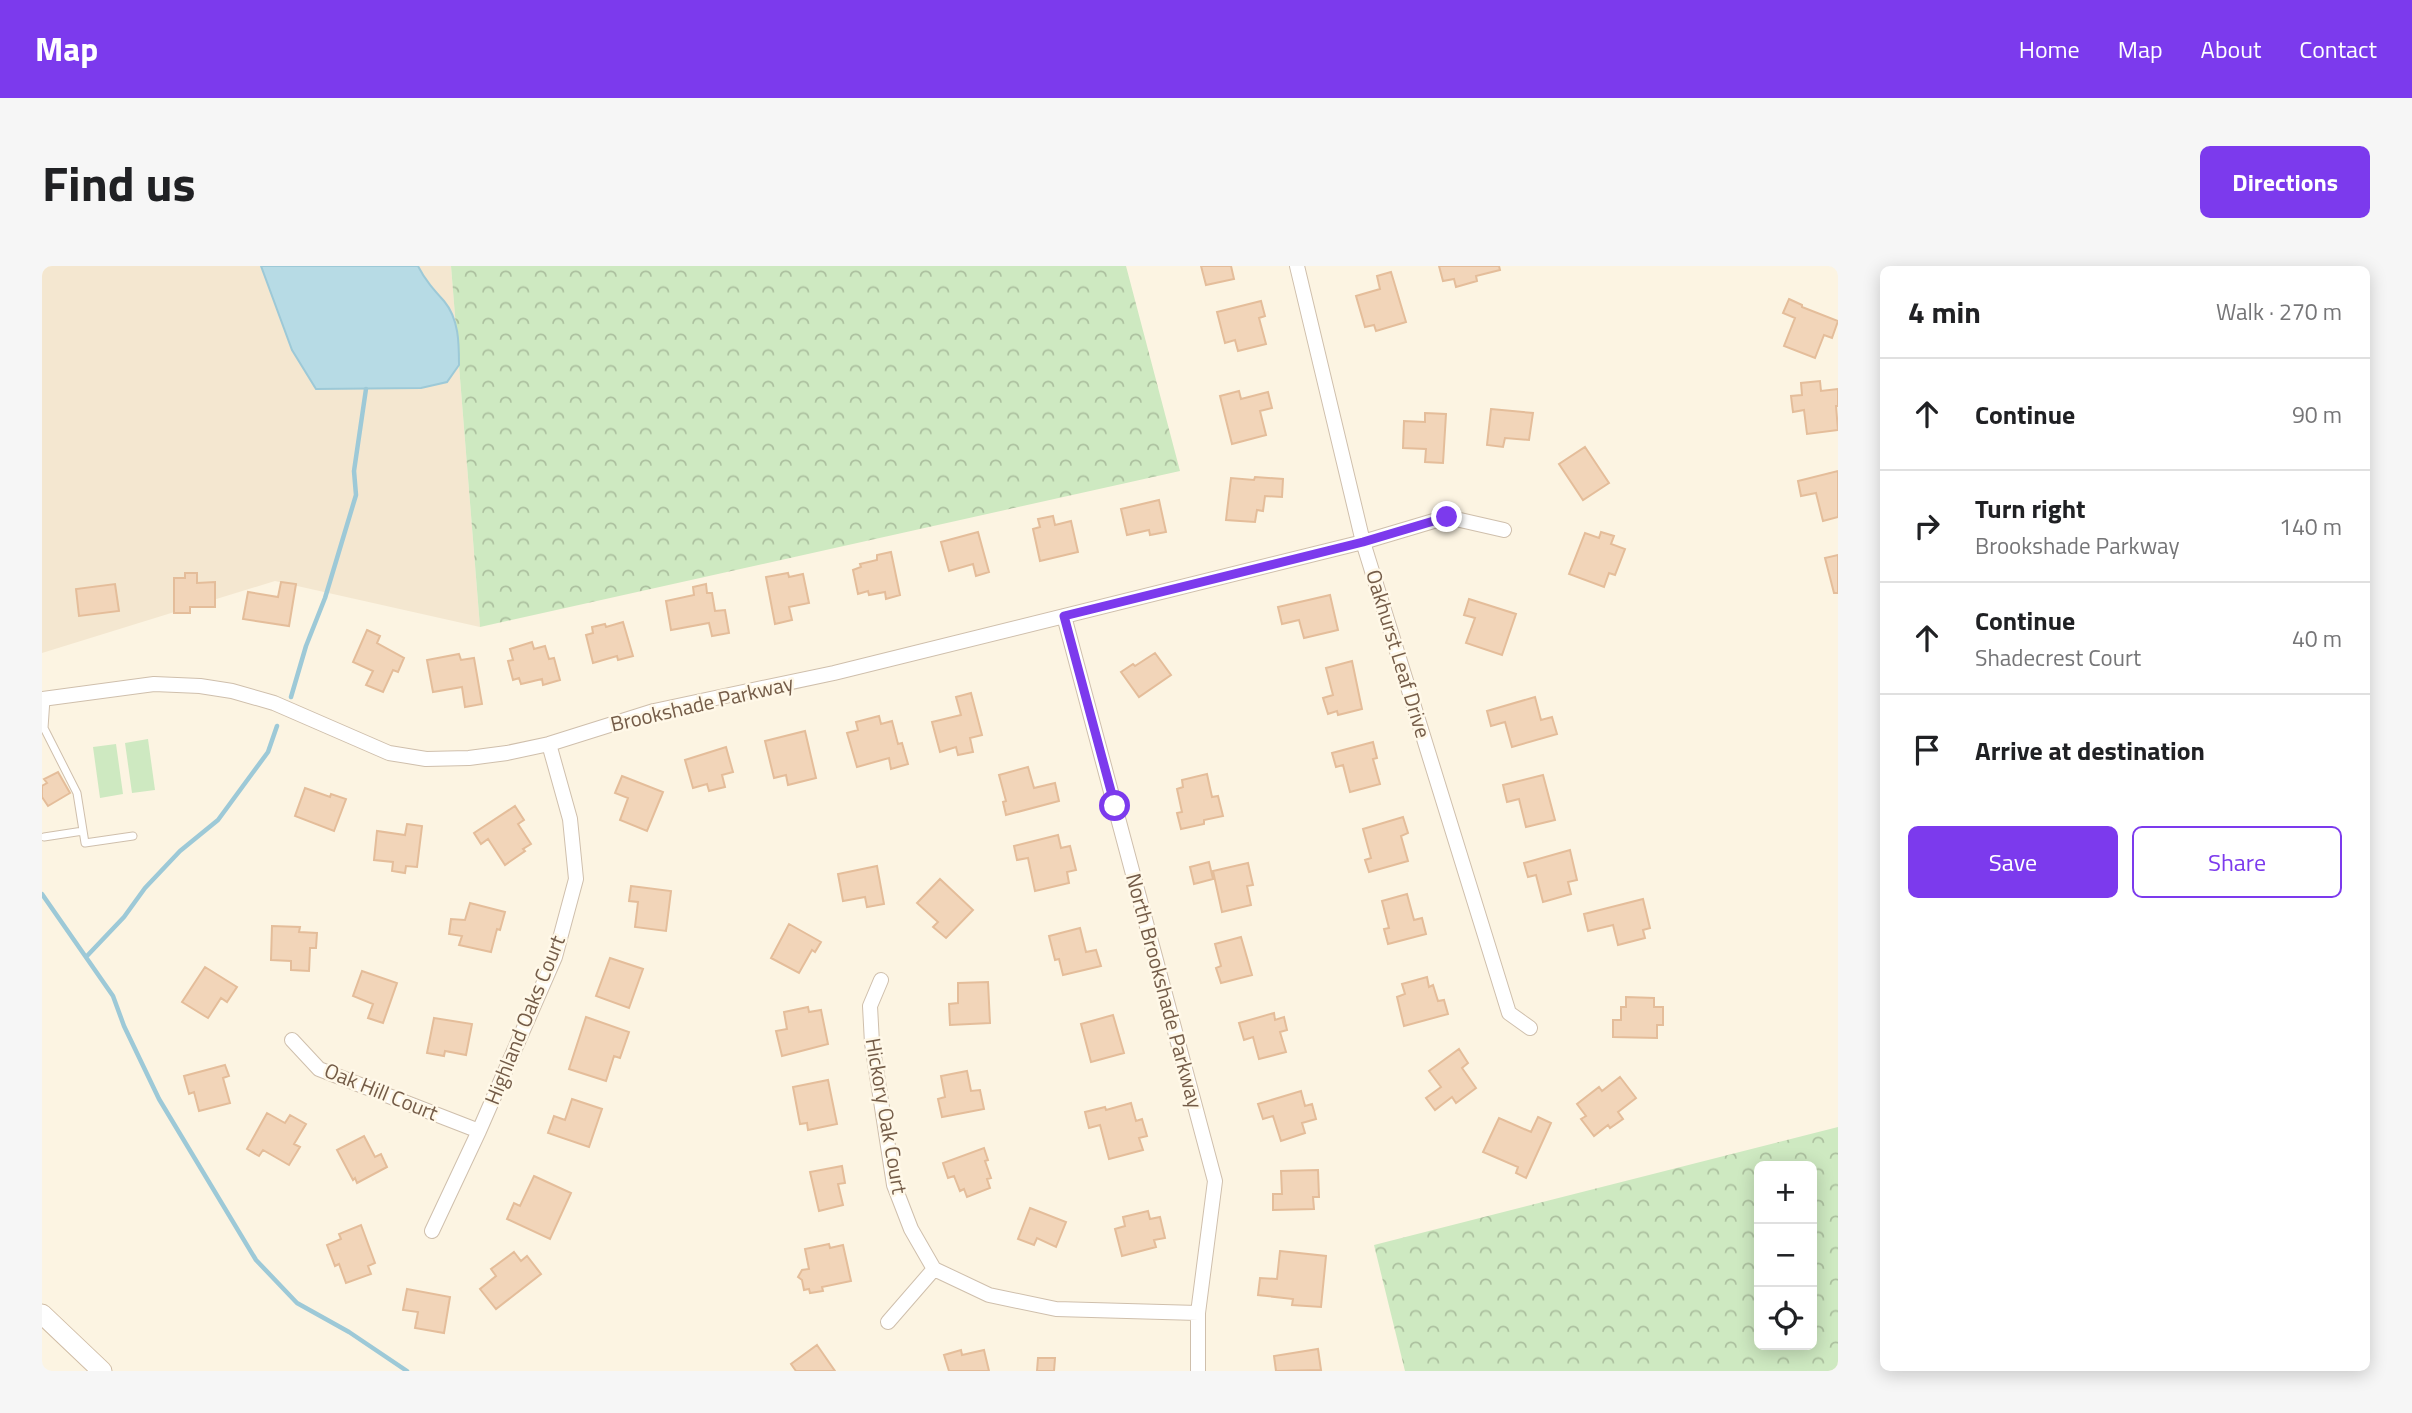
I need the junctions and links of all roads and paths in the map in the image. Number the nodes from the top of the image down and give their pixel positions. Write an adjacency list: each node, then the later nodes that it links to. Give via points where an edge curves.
1 (1297, 266): 3 (street, Oakhurst Leaf Drive)
2 (1504, 530): 3 (street, Brookshade Parkway, via 1447,517)
3 (1363, 542): 4 (street, Brookshade Parkway); 11 (street, Oakhurst Leaf Drive, via 1509,1013)
4 (1064, 616): 6 (street, Brookshade Parkway, via 834,673 654,710); 16 (street, North Brookshade Parkway, via 1215,1181)
5 (44, 699): 6 (street, Brookshade Parkway, via 154,684 200,686 274,703 389,752 426,759 494,755); 7 (lane, via 44,728 77,793)
6 (549, 744): 13 (street, Highland Oaks Court, via 570,819 576,879 555,957)
7 (83, 831): 8 (lane, via 85,843); 9 (lane)
8 (133, 836)
9 (44, 837)
10 (881, 980): 15 (street, Hickory Oak Court, via 870,1006 872,1044 894,1185 911,1229)
11 (1530, 1028)
12 (292, 1040): 13 (street, Oak Hill Court, via 318,1069)
13 (479, 1131): 14 (street, Highland Oaks Court)
14 (432, 1231)
15 (934, 1269): 16 (street, via 989,1295 1056,1309); 18 (street)
16 (1198, 1313): 20 (street, North Brookshade Parkway)
17 (42, 1314): 19 (street)
18 (888, 1322)
19 (102, 1371)
20 (1198, 1371)

